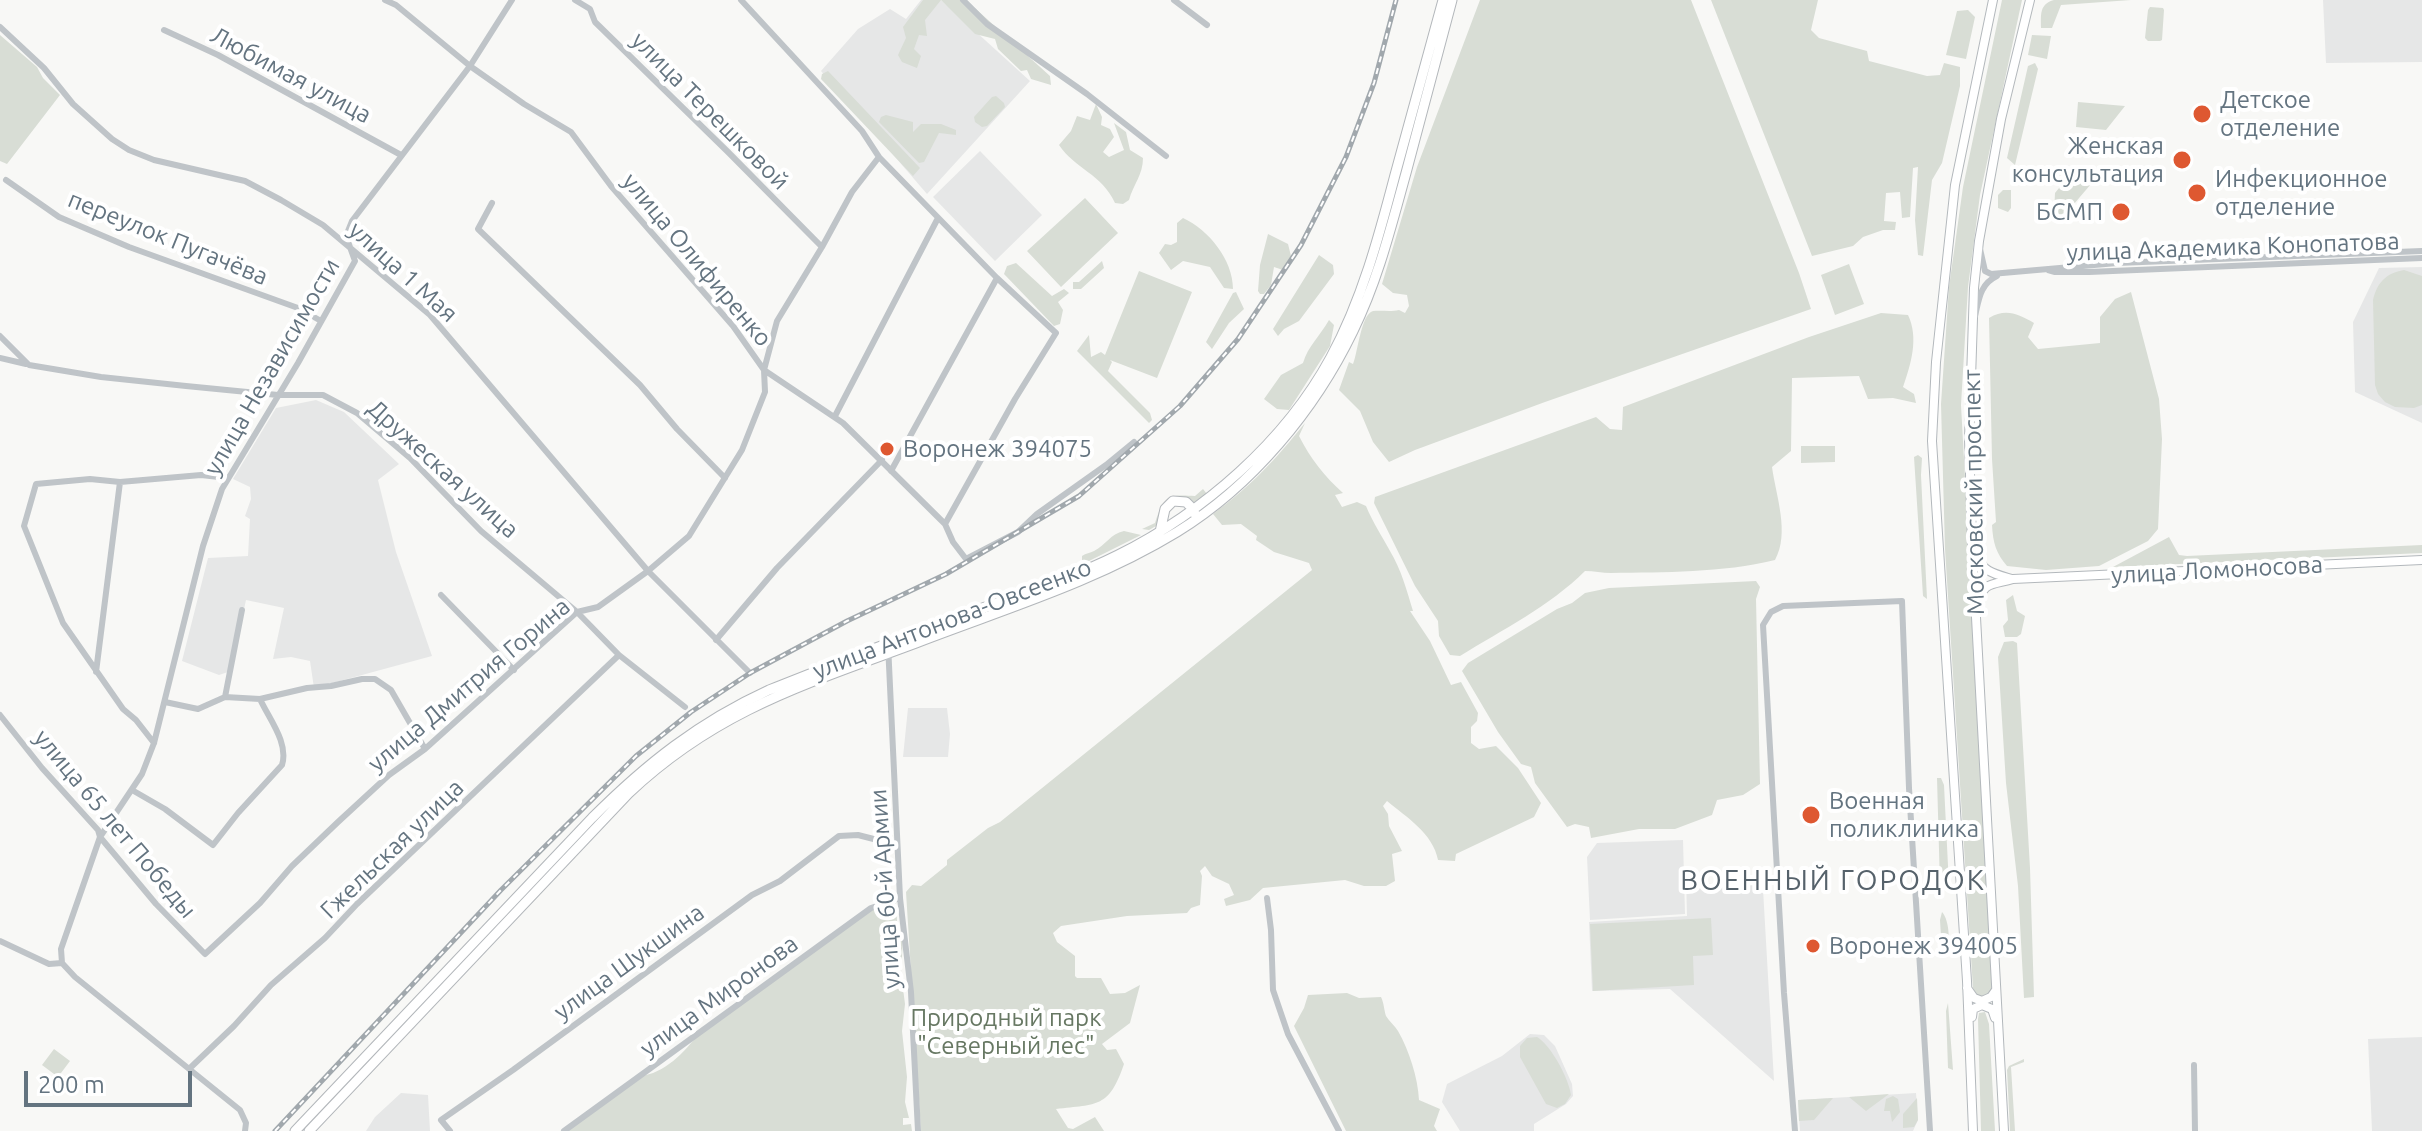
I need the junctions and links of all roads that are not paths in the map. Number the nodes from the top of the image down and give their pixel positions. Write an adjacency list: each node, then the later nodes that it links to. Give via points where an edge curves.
1 (385, 0): 14 (street, улица Олифиренко)
2 (512, 0): 14 (street, улица Независимости)
3 (575, 0): 23 (street, улица Терешковой, via 590,9 595,22)
4 (741, 0): 17 (street, via 862,131)
5 (963, 0): 16 (street, via 987,24)
6 (1174, 0): 11 (street)
7 (1443, 0): 43 (highway, улица Антонова-Овсеенко, via 1368,269 1336,348 1278,431 1225,486)
8 (1452, 0): 44 (highway, улица Антонова-Овсеенко, via 1385,252 1354,329 1286,435 1260,465)
9 (1993, 0): 76 (main road, Московский проспект, via 1955,185 1932,441)
10 (2030, 0): 21 (main road, Московский проспект)
11 (1207, 25)
12 (0, 27): 22 (street, улица 1 Мая, via 73,104 129,150 245,181)
13 (164, 30): 15 (street, Любимая улица)
14 (470, 66): 15 (street, улица Независимости); 34 (street, улица Олифиренко, via 571,132)
15 (401, 155): 22 (street, улица Независимости, via 347,228)
16 (1166, 156)
17 (879, 157): 20 (street); 23 (street, улица Дмитрия Горина, via 852,192)
18 (6, 180): 29 (street, переулок Пугачёва, via 59,217)
19 (492, 203): 41 (street, via 478,229 640,385)
20 (938, 218): 28 (street); 36 (street)
21 (1979, 241): 27 (street, via 1985,271); 30 (main road, Московский проспект)
22 (351, 247): 29 (street, улица Независимости, via 355,261); 49 (street, улица 1 Мая, via 430,315)
23 (822, 247): 34 (street, улица Дмитрия Горина, via 777,321)
24 (2422, 251): 26 (street, улица Академика Конопатова)
25 (2422, 258): 26 (street, улица Академика Конопатова, via 2089,272)
26 (2045, 268): 27 (street, улица Академика Конопатова)
27 (2005, 274): 30 (street, via 1993,277 1981,290)
28 (997, 278): 39 (street); 45 (street, via 1056,333)
29 (321, 321): 35 (street, улица Независимости)
30 (1972, 329): 47 (main road, Московский проспект)
31 (0, 336): 33 (street)
32 (0, 358): 33 (street, Дружеская улица)
33 (29, 365): 35 (street, Дружеская улица)
34 (764, 370): 36 (street, улица Олифиренко); 41 (street, улица Дмитрия Горина, via 765,392)
35 (278, 395): 40 (street, улица Независимости); 53 (street, Дружеская улица, via 323,395 357,413 481,531)
36 (835, 416): 38 (street, улица Олифиренко)
37 (1134, 442): 45 (street, улица Олифиренко, via 1018,532 966,559)
38 (882, 460): 39 (street, улица Олифиренко); 55 (street)
39 (891, 471): 45 (street, улица Олифиренко)
40 (228, 478): 42 (street); 63 (street, улица Независимости, via 203,546)
41 (725, 478): 49 (street, улица Дмитрия Горина, via 689,536)
42 (120, 482): 59 (street); 59 (street, via 36,484 24,526 63,623)
43 (1193, 509): 44 (highway); 46 (highway, улица Антонова-Овсеенко); 46 (highway, via 1183,501 1170,503)
44 (1193, 521): 56 (highway, улица Антонова-Овсеенко, via 1091,577)
45 (945, 524)
46 (1160, 532): 56 (highway, улица Антонова-Овсеенко, via 1088,569)
47 (1972, 544): 50 (main road, via 1982,567); 54 (main road, Московский проспект)
48 (2422, 560): 50 (main road, улица Ломоносова)
49 (648, 571): 53 (street, улица Дмитрия Горина, via 598,607); 55 (street, улица 1 Мая)
50 (2013, 579): 54 (main road, улица Ломоносова, via 1982,590)
51 (441, 595): 58 (street)
52 (242, 610): 61 (street)
53 (577, 612): 57 (street, Дружеская улица); 58 (street, улица Дмитрия Горина)
54 (1976, 618): 77 (main road, Московский проспект)
55 (716, 640): 60 (street, улица 1 Мая)
56 (888, 648): 70 (street, улица 60-й Армии); 78 (highway, улица Антонова-Овсеенко, via 769,690 660,756 623,787)
57 (619, 655): 64 (street, Дружеская улица); 82 (street, Гжельская улица)
58 (514, 670): 67 (street, улица Дмитрия Горина)
59 (96, 672): 66 (street)
60 (750, 673)
61 (225, 697): 62 (street); 63 (street, via 198,709)
62 (260, 699): 67 (street, via 375,679 391,690); 68 (street, via 285,757 213,845)
63 (165, 702): 66 (street, улица Независимости)
64 (685, 707)
65 (0, 715): 69 (street, улица 65 лет Победы)
66 (154, 743): 68 (street, улица Независимости)
67 (425, 749): 74 (street, улица Дмитрия Горина, via 338,822)
68 (132, 790): 69 (street, улица Независимости)
69 (100, 837): 74 (street, улица 65 лет Победы); 75 (street, улица Независимости, via 61,949)
70 (897, 845): 71 (street, улица 60-й Армии); 87 (street, улица Шукшина, via 839,836 441,1120)
71 (900, 898): 88 (street, улица Миронова, via 871,908); 89 (street, улица 60-й Армии)
72 (1267, 898): 90 (street, via 1273,990 1288,1034)
73 (0, 941): 75 (street)
74 (205, 954)
75 (64, 966): 82 (street)
76 (1967, 987): 77 (main road, via 1982,1001); 80 (main road, Московский проспект)
77 (1997, 989): 79 (main road, Московский проспект)
78 (421, 1006): 85 (highway, улица Антонова-Овсеенко); 86 (highway, улица Антонова-Овсеенко)
79 (1997, 1023): 80 (main road, via 1992,1009 1982,1005 1973,1009); 94 (main road, Московский проспект)
80 (1969, 1029): 93 (main road, Московский проспект)
81 (2194, 1065): 83 (street)
82 (189, 1069): 84 (street, via 240,1110)
83 (2195, 1130)
84 (245, 1131)
85 (295, 1131)
86 (309, 1131)
87 (450, 1131)
88 (564, 1131)
89 (918, 1131)
90 (1339, 1131)
91 (1795, 1131): 92 (street, via 1763,625 1783,606 1902,601)
92 (1930, 1131)
93 (1973, 1131)
94 (2004, 1131)

